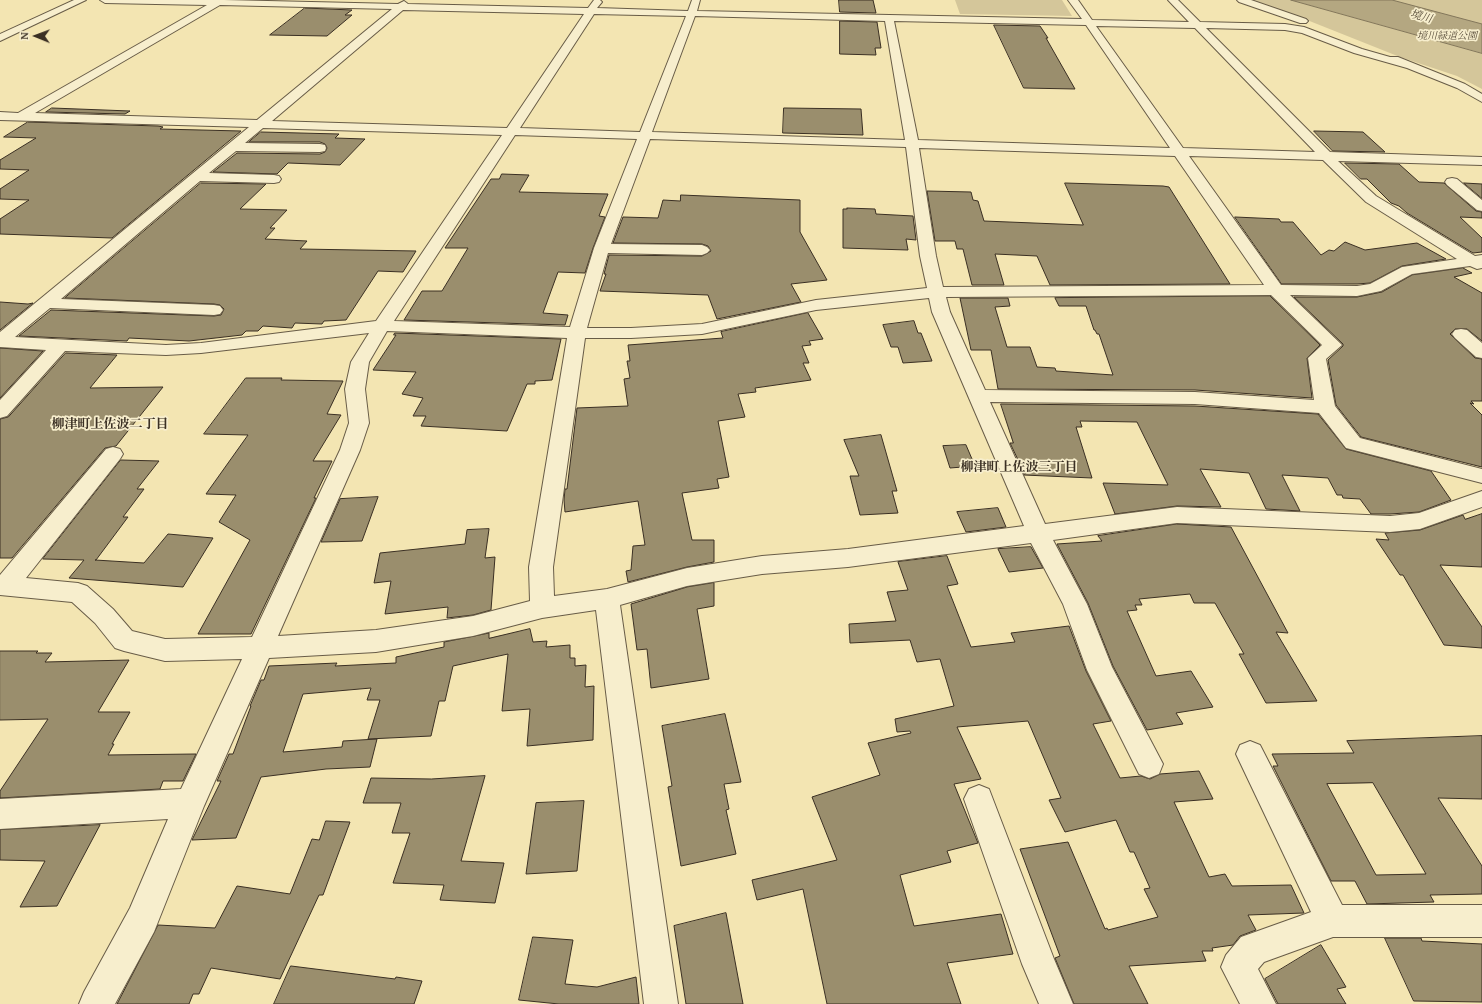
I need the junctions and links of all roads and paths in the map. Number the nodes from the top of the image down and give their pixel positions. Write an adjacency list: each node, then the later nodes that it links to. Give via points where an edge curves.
1 (81, 0): 16 (street)
2 (105, 0): 9 (street)
3 (409, 0): 10 (street)
4 (598, 0): 11 (street)
5 (697, 0): 12 (street)
6 (1073, 0): 14 (street)
7 (1173, 0): 15 (street)
8 (1242, 0): 17 (street, via 1306,22)
9 (220, 1): 10 (street); 20 (street)
10 (400, 8): 11 (street); 21 (street)
11 (591, 11): 12 (street); 23 (street)
12 (692, 14): 13 (street); 24 (street)
13 (889, 18): 14 (street); 25 (street)
14 (1089, 22): 15 (street); 28 (street)
15 (1198, 25): 17 (street, via 1294,28); 29 (street)
16 (0, 38)
17 (1407, 65): 18 (street, via 1461,86)
18 (1482, 99)
19 (0, 116): 20 (street)
20 (20, 117): 21 (street); 22 (street)
21 (260, 124): 23 (street); 26 (street)
22 (0, 128)
23 (511, 131): 24 (street); 42 (street)
24 (646, 136): 25 (street); 35 (street)
25 (912, 144): 28 (street); 39 (street, via 928,256)
26 (232, 147): 27 (street); 31 (street)
27 (320, 148)
28 (1181, 152): 29 (street); 38 (street)
29 (1326, 156): 30 (street); 37 (street, via 1371,199)
30 (1482, 161)
31 (197, 177): 32 (street); 40 (street)
32 (274, 179)
33 (1452, 182): 34 (street)
34 (1482, 207)
35 (602, 248): 36 (street); 43 (street)
36 (702, 250)
37 (1479, 262): 38 (street, via 1408,270 1375,288 1357,291)
38 (1276, 290): 39 (street); 49 (street, via 1333,345 1317,358)
39 (936, 292): 43 (street, via 816,305 702,329); 48 (street, via 941,312)
40 (46, 303): 41 (street); 45 (street)
41 (214, 310)
42 (382, 326): 43 (street); 46 (street, via 201,348); 58 (street, via 360,362 355,389 359,422 350,450)
43 (577, 333): 57 (street, via 541,567)
44 (1461, 334): 47 (street)
45 (0, 342): 46 (street)
46 (60, 345): 50 (street)
47 (1482, 352)
48 (979, 396): 49 (street, via 1128,396 1275,401); 54 (street)
49 (1325, 407): 52 (street, via 1353,443)
50 (0, 412)
51 (113, 454): 55 (street)
52 (1482, 476)
53 (1482, 499): 54 (street, via 1420,521 1390,524 1177,515)
54 (1038, 533): 56 (street, via 848,558 762,565 687,577); 60 (street, via 1075,604 1100,670)
55 (4, 585): 58 (street, via 78,593 104,616 124,640 165,650)
56 (606, 599): 57 (street); 67 (street)
57 (542, 608): 58 (street, via 473,626 376,641)
58 (260, 648): 62 (street)
59 (1250, 754): 64 (street)
60 (1149, 764)
61 (979, 799): 68 (street)
62 (190, 803): 63 (street); 66 (street, via 142,920)
63 (0, 814)
64 (1333, 921): 65 (street); 69 (street, via 1253,949 1238,967)
65 (1482, 921)
66 (96, 1004)
67 (661, 1004)
68 (1056, 1004)
69 (1259, 1004)

